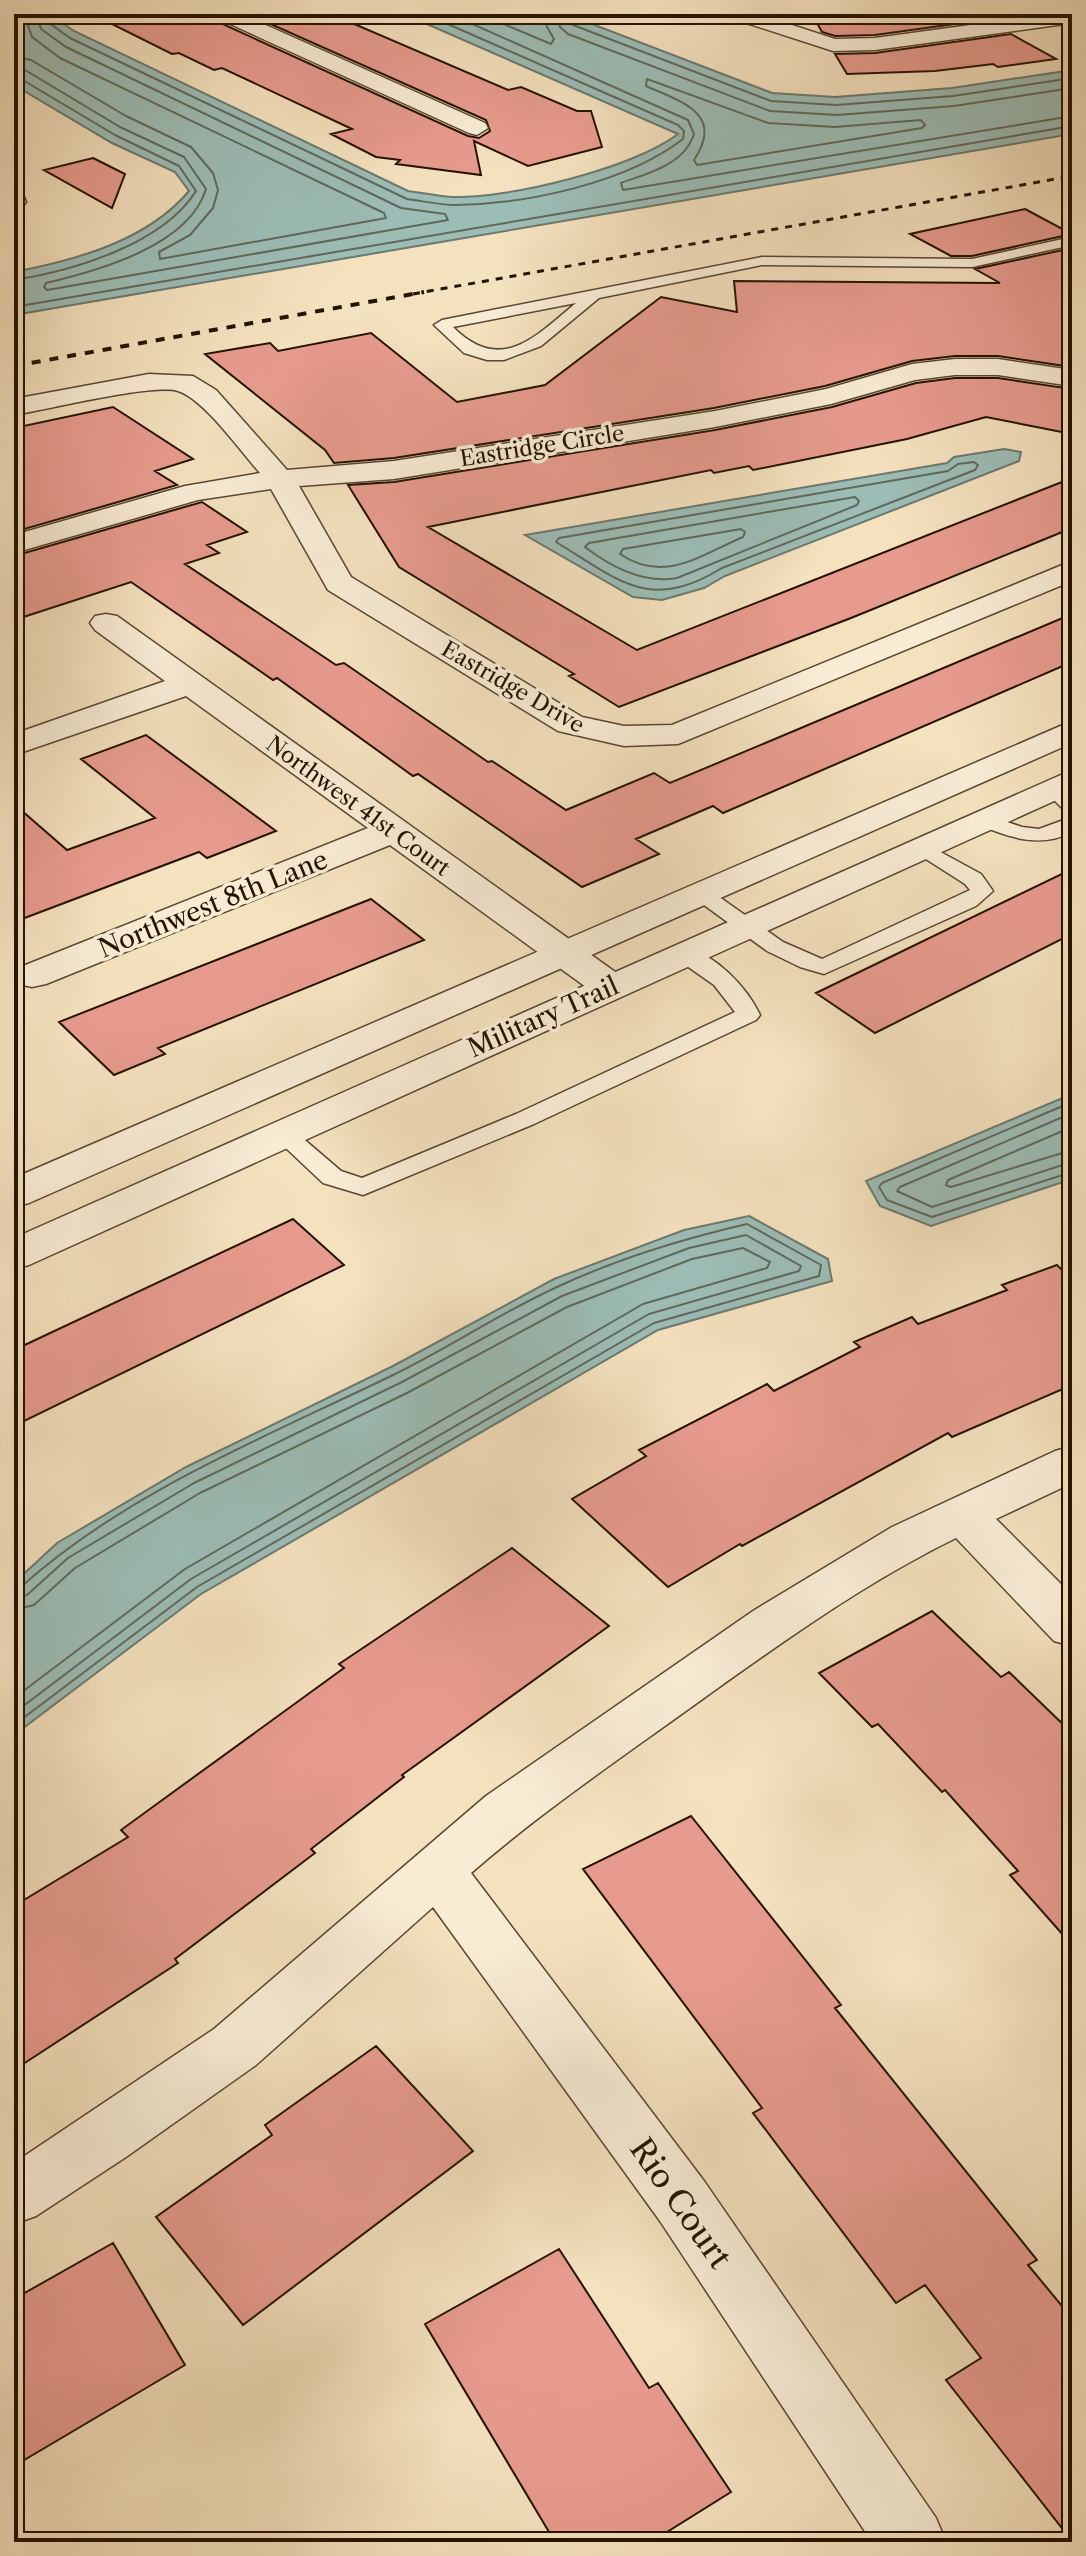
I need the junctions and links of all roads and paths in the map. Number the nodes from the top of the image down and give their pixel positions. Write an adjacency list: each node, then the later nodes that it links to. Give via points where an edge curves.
1 (224, 14): 4 (street)
2 (738, 14): 3 (street, via 833,45 875,44)
3 (1063, 16)
4 (477, 128)
5 (1072, 241): 6 (lane, via 972,263 762,261)
6 (596, 294): 6 (lane, via 514,356 491,358 467,348 442,325)
7 (1072, 378): 9 (street, Eastridge Circle, via 998,367 912,372 831,396 730,416 394,470)
8 (14, 407): 9 (street, Eastridge Drive, via 149,382 183,382 206,396)
9 (280, 479): 10 (street, Eastridge Circle, via 195,492); 11 (street, Eastridge Drive, via 339,583 570,724 605,736 678,734)
10 (14, 544)
11 (1072, 570)
12 (106, 623): 13 (street, Northwest 41st Court)
13 (188, 684): 15 (street); 19 (street, Northwest 41st Court)
14 (1072, 731): 21 (street, Military Trail)
15 (14, 745)
16 (1066, 792): 17 (street, Military Trail)
17 (984, 820): 18 (lane, via 1034,837 1051,835); 20 (street, Military Trail)
18 (1072, 823)
19 (393, 831): 23 (street, Northwest 41st Court); 25 (street, Northwest 8th Lane)
20 (922, 848): 22 (street, Military Trail); 22 (lane, via 973,879 982,891 824,967)
21 (700, 894): 22 (lane); 23 (street, Military Trail)
22 (747, 926): 24 (street, Military Trail)
23 (565, 953): 26 (street, Northwest 41st Court); 28 (street, Military Trail)
24 (685, 954): 26 (street, Military Trail); 27 (lane, via 713,972 748,1015 363,1187 332,1177)
25 (32, 976)
26 (611, 987): 27 (street, Military Trail)
27 (283, 1134): 29 (street, Military Trail)
28 (14, 1194)
29 (14, 1255)
30 (1072, 1463): 31 (street)
31 (963, 1515): 32 (street); 33 (street, via 909,1540 771,1624 505,1811)
32 (1072, 1627)
33 (437, 1873): 34 (street, via 235,2047); 35 (street, Rio Court, via 682,2201)
34 (14, 2196)
35 (912, 2542)

